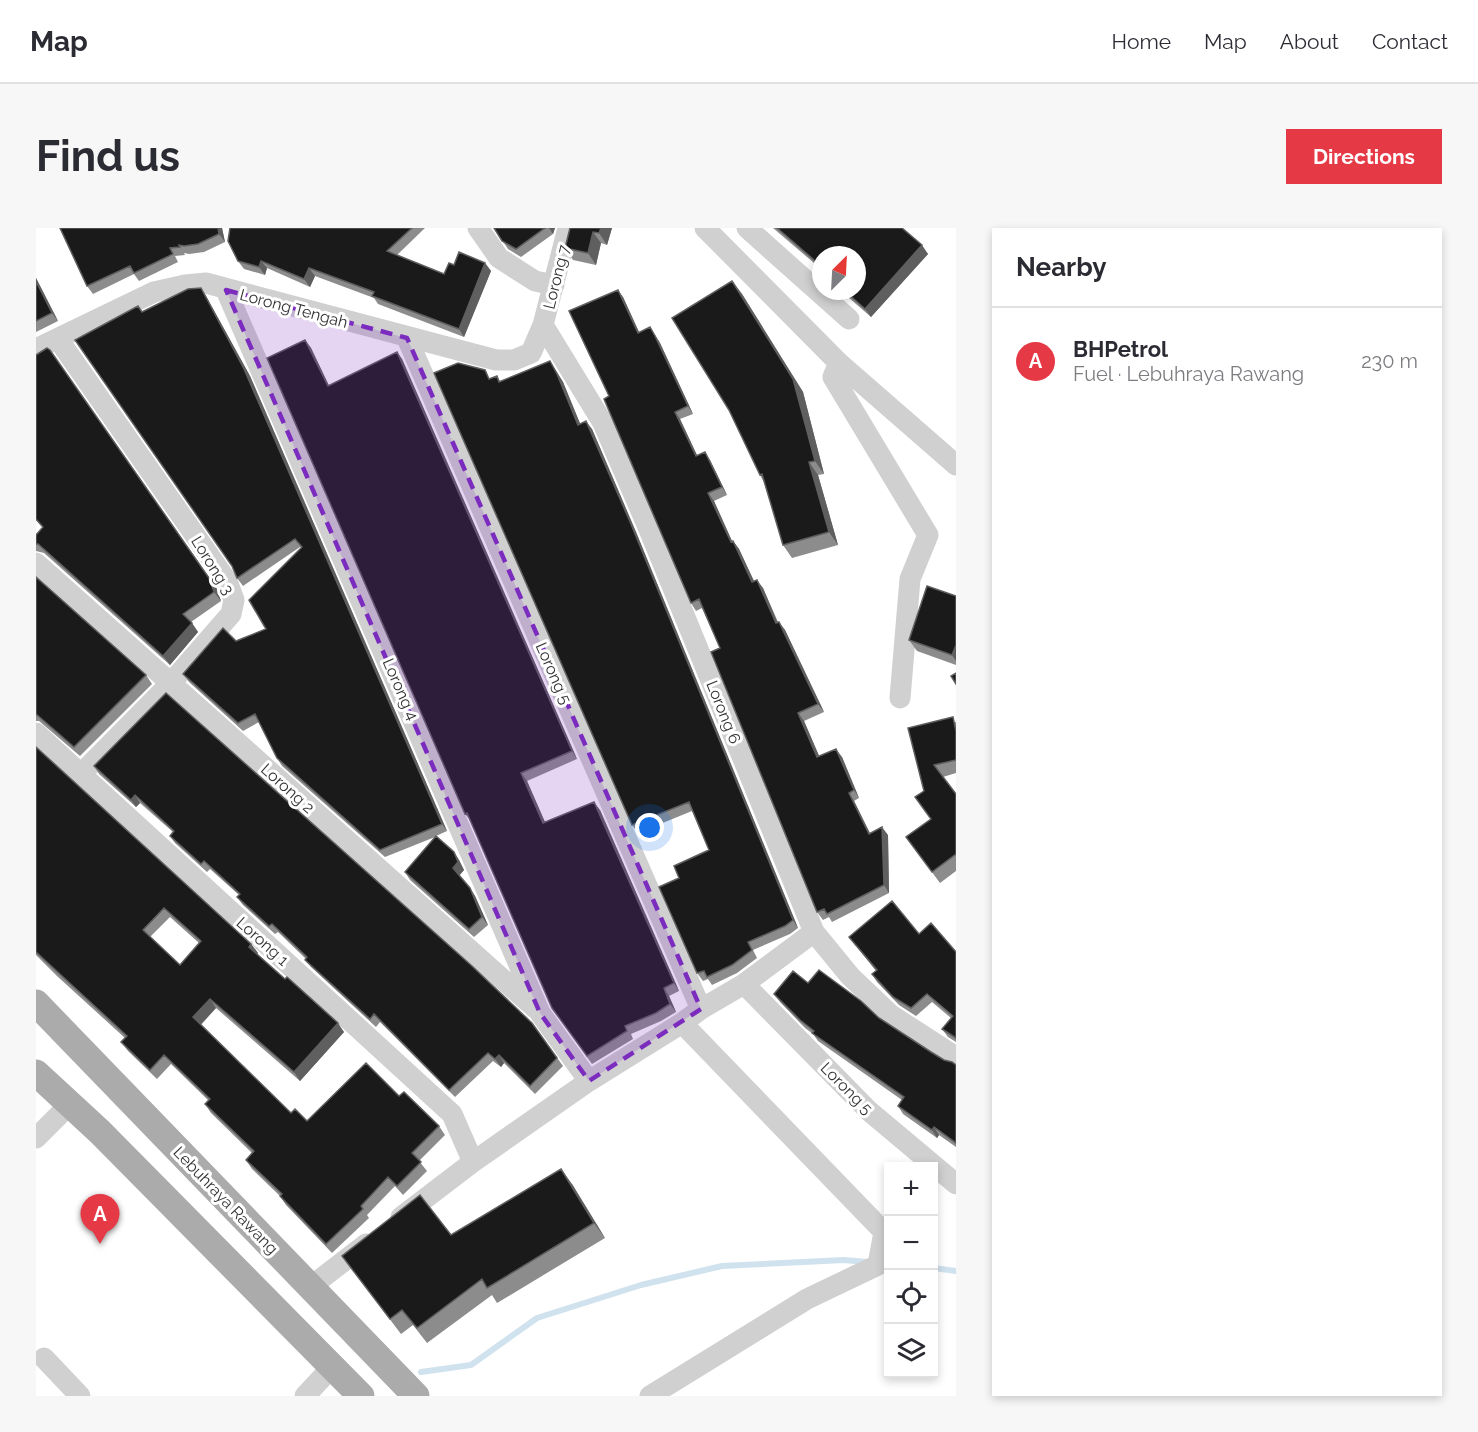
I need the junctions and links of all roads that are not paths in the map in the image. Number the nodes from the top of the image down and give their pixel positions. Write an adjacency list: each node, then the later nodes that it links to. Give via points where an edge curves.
1 (478, 228): 5 (street, via 499,258 535,281)
2 (568, 228): 5 (street, Lorong 7)
3 (705, 228): 12 (street)
4 (747, 228): 7 (street)
5 (554, 285): 8 (street, Lorong 7)
6 (226, 290): 9 (street, Lorong Tengah); 10 (street, Lorong Tengah, via 206,283 154,292); 23 (street, Lorong 4)
7 (849, 319)
8 (543, 325): 9 (street, Lorong Tengah, via 531,353 514,360 496,360); 19 (street, Lorong 6, via 603,423)
9 (408, 338): 22 (street, Lorong 5)
10 (58, 339): 11 (street, Lorong Tengah); 15 (street, Lorong 3, via 232,590 231,614)
11 (36, 349)
12 (839, 363): 13 (street); 16 (street, via 833,377 928,535 910,579)
13 (956, 465)
14 (36, 563): 15 (street, Lorong 2)
15 (170, 684): 18 (street, Lorong 3); 23 (street, Lorong 2)
16 (900, 698)
17 (36, 733): 18 (street, Lorong 1)
18 (81, 774): 31 (street, Lorong 1, via 452,1114)
19 (814, 932): 20 (street); 25 (street, Lorong 6, via 850,976 891,1015)
20 (744, 984): 22 (street); 32 (street, Lorong 5, via 869,1111)
21 (38, 1005): 33 (main road, Lebuhraya Rawang)
22 (701, 1009): 24 (street)
23 (540, 1013): 27 (street, Lorong 4)
24 (682, 1023): 27 (street); 40 (street, via 884,1232 879,1257)
25 (956, 1056)
26 (36, 1073): 28 (main road)
27 (589, 1081): 31 (street)
28 (70, 1104): 29 (street); 30 (street); 35 (main road)
29 (36, 1116)
30 (36, 1138)
31 (473, 1162): 33 (street)
32 (956, 1184)
33 (309, 1288): 39 (main road, Lebuhraya Rawang)
34 (44, 1358): 36 (street)
35 (332, 1367): 37 (street); 38 (main road)
36 (80, 1396)
37 (305, 1396)
38 (361, 1396)
39 (416, 1396)
40 (651, 1396)

